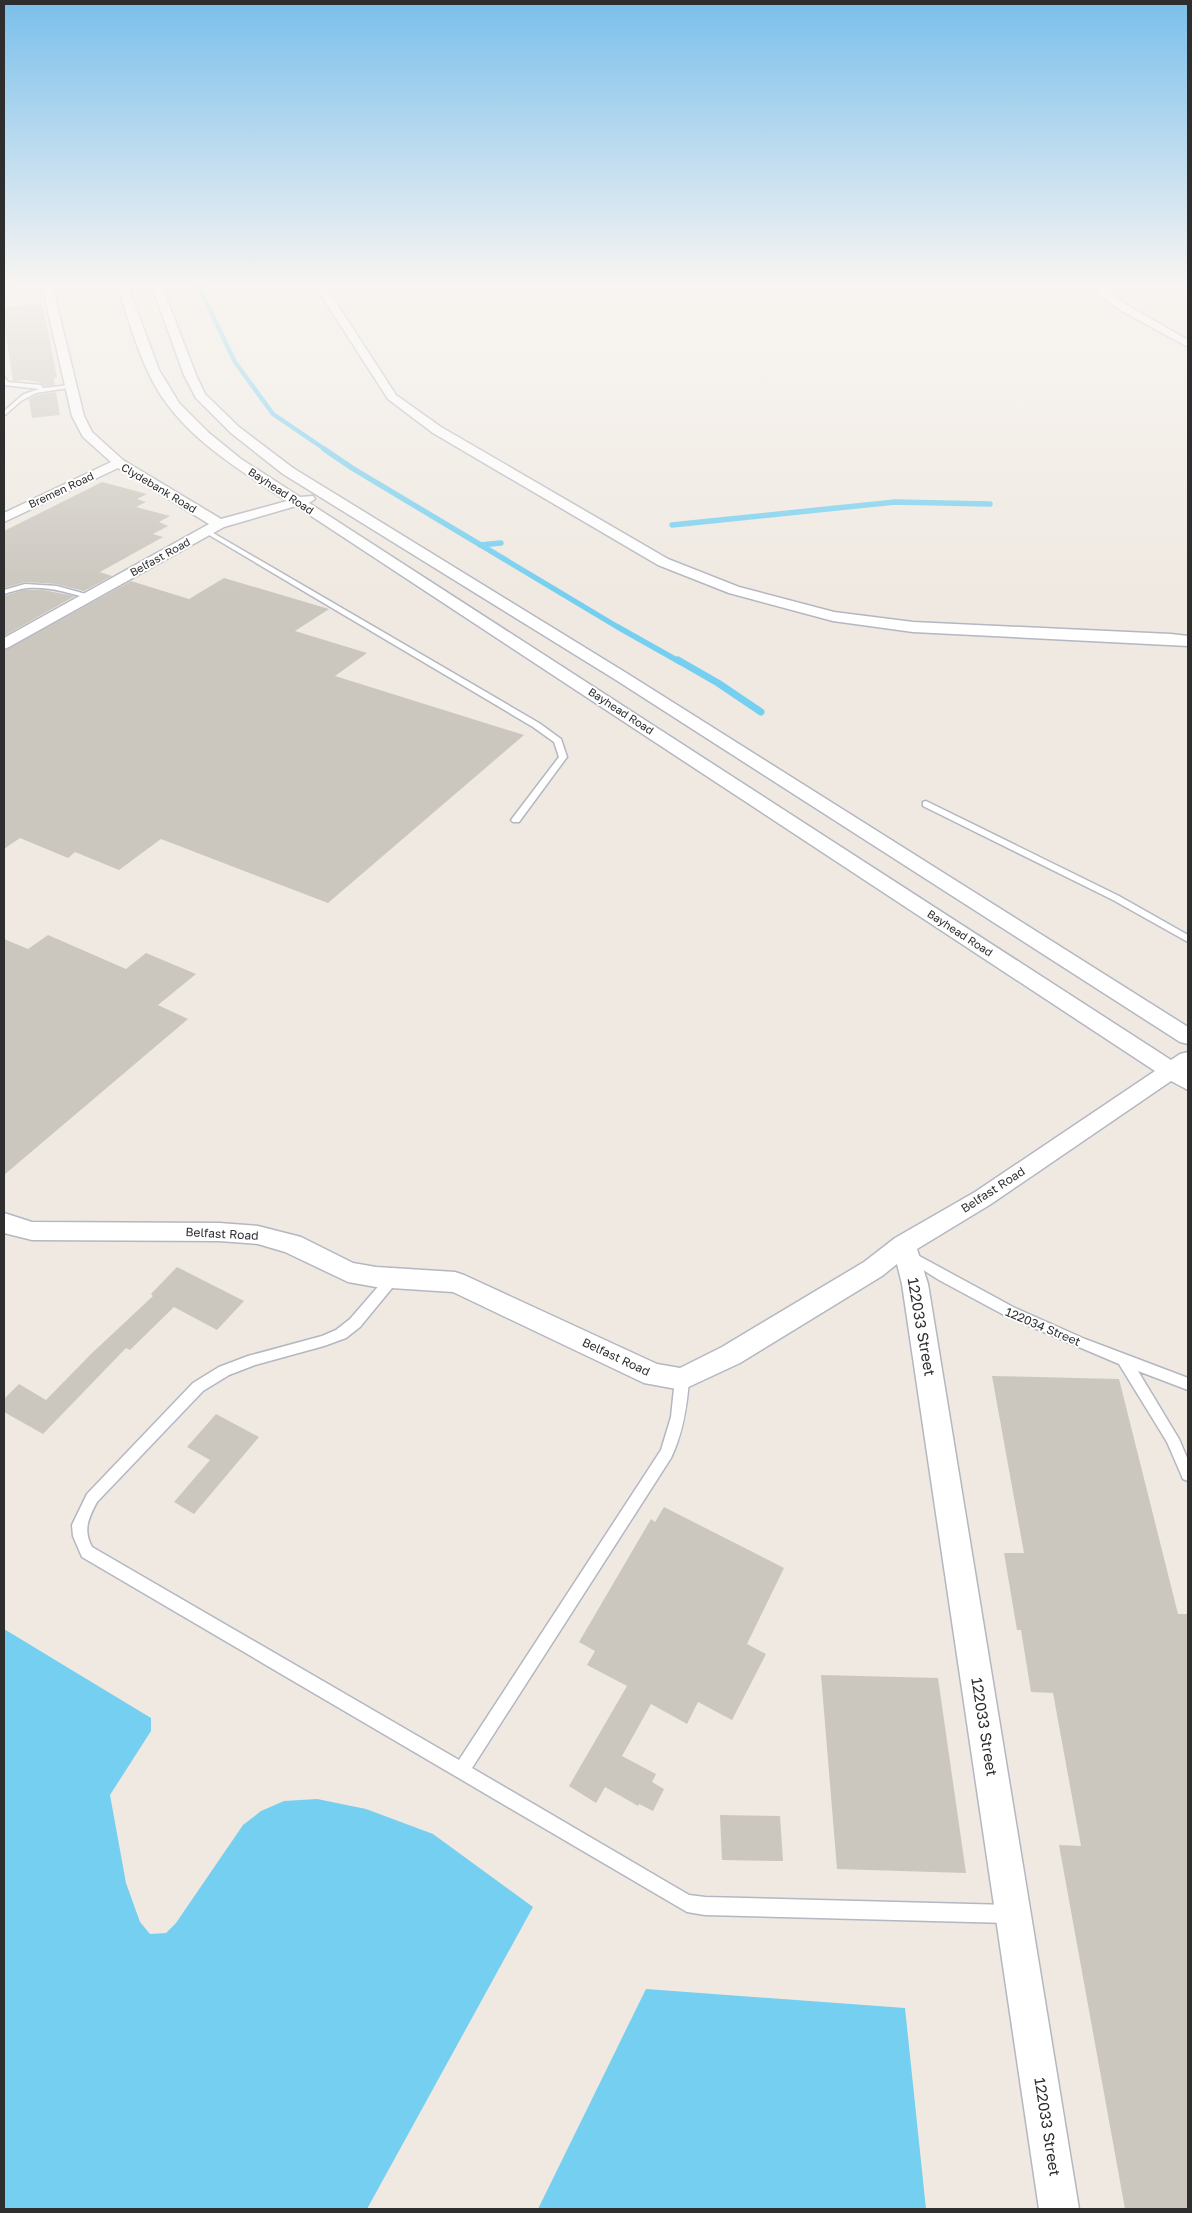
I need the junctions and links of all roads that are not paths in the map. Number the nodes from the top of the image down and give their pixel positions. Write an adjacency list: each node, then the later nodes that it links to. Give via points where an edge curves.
1 (8, 384): 6 (lane)
2 (161, 384): 10 (street, Bayhead Road, via 174,403 236,462)
3 (194, 384): 9 (street, Bayhead Road, via 200,396 236,430 288,471)
4 (383, 384): 16 (street, via 392,398 437,430 663,562 734,590 833,616 913,627)
5 (71, 387): 6 (lane); 8 (street, Clydebank Road, via 78,416 87,434)
6 (48, 388): 7 (lane, via 18,398)
7 (4, 414)
8 (119, 463): 11 (street, Bremen Road); 12 (street, Clydebank Road)
9 (326, 494): 10 (street, Belfast Road); 21 (street, Bayhead Road, via 622,677)
10 (299, 502): 12 (street, Belfast Road); 22 (street, Bayhead Road)
11 (4, 518)
12 (219, 524): 13 (street, Belfast Road)
13 (206, 531): 15 (street, Belfast Road); 19 (lane, via 558,740 563,757)
14 (4, 592): 15 (lane, via 18,586 36,585)
15 (89, 596): 17 (street, Belfast Road)
16 (1188, 641)
17 (4, 644)
18 (926, 804): 20 (lane, via 1116,898)
19 (516, 820)
20 (1188, 938)
21 (1188, 1037)
22 (1182, 1070): 24 (street, Belfast Road)
23 (4, 1222): 25 (street, Belfast Road, via 32,1231 258,1235 292,1244 348,1272)
24 (905, 1249): 26 (lane, 122034 Street, via 952,1283 999,1308); 27 (street, Belfast Road, via 731,1355); 31 (street, 122033 Street, via 916,1284)
25 (393, 1278): 27 (street, Belfast Road, via 455,1282 653,1375); 30 (lane, via 355,1323 341,1334 253,1360 198,1387 92,1498 80,1520 78,1536 87,1552)
26 (1124, 1360): 28 (lane, 122034 Street); 29 (lane, via 1172,1439)
27 (682, 1379): 30 (lane, via 676,1435 666,1454)
28 (1188, 1384)
29 (1188, 1475)
30 (462, 1770): 31 (lane, via 687,1903)
31 (1014, 1914): 32 (street, 122033 Street)
32 (1060, 2209)

